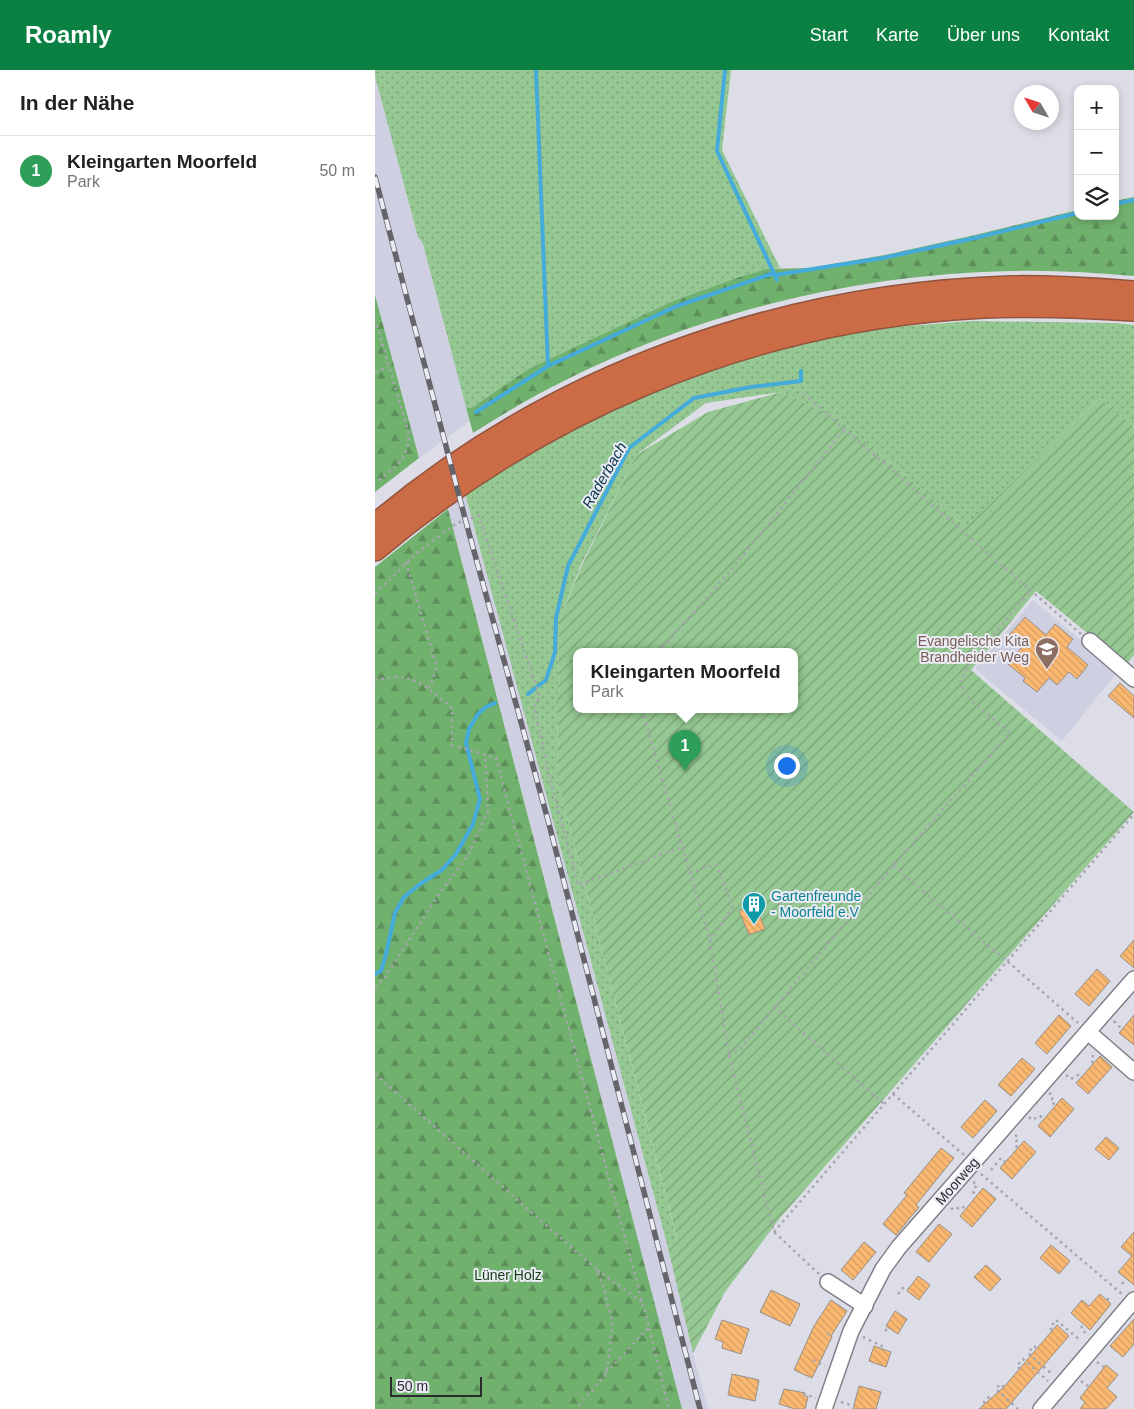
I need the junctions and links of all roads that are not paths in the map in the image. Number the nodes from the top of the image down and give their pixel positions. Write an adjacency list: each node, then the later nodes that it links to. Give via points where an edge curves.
1 (1134, 292): 3 (highway, via 1014,287 951,290 848,304 737,331 646,362 558,403 498,436)
2 (1134, 310): 4 (highway, via 1074,306 953,309 845,324 719,355 625,392 539,435 453,490)
3 (375, 525)
4 (375, 550)
5 (1090, 641): 6 (street)
6 (1134, 679)
7 (1134, 979): 8 (street, Moorweg)
8 (1088, 1032): 9 (street); 12 (street, Moorweg, via 888,1261)
9 (1134, 1072)
10 (828, 1282): 12 (street)
11 (1133, 1301): 14 (street)
12 (865, 1306): 13 (street, Moorweg, via 851,1332)
13 (824, 1409)
14 (1041, 1409)

